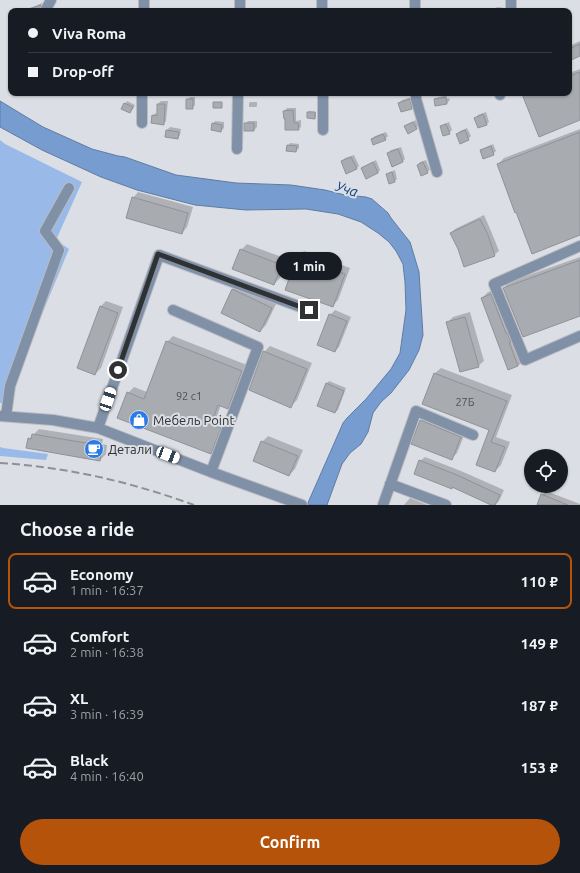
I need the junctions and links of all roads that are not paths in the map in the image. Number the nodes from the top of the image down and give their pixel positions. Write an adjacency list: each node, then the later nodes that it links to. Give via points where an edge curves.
1 (142, 96): 5 (street)
2 (238, 96): 7 (street)
3 (323, 96): 6 (street)
4 (416, 96): 8 (street)
5 (142, 123)
6 (323, 130)
7 (237, 149)
8 (437, 172)
9 (69, 188): 14 (street, via 45,231 59,250 10,386)
10 (580, 246): 13 (street, via 494,284 525,360)
11 (173, 310): 17 (street, via 258,347)
12 (309, 310): 15 (street, via 158,254)
13 (580, 336)
14 (3, 416): 15 (street, via 53,420)
15 (98, 428): 17 (street)
16 (473, 435): 18 (street, via 416,411)
17 (211, 472): 19 (street)
18 (390, 484): 20 (street); 21 (street)
19 (302, 505)
20 (383, 505)
21 (446, 505)

